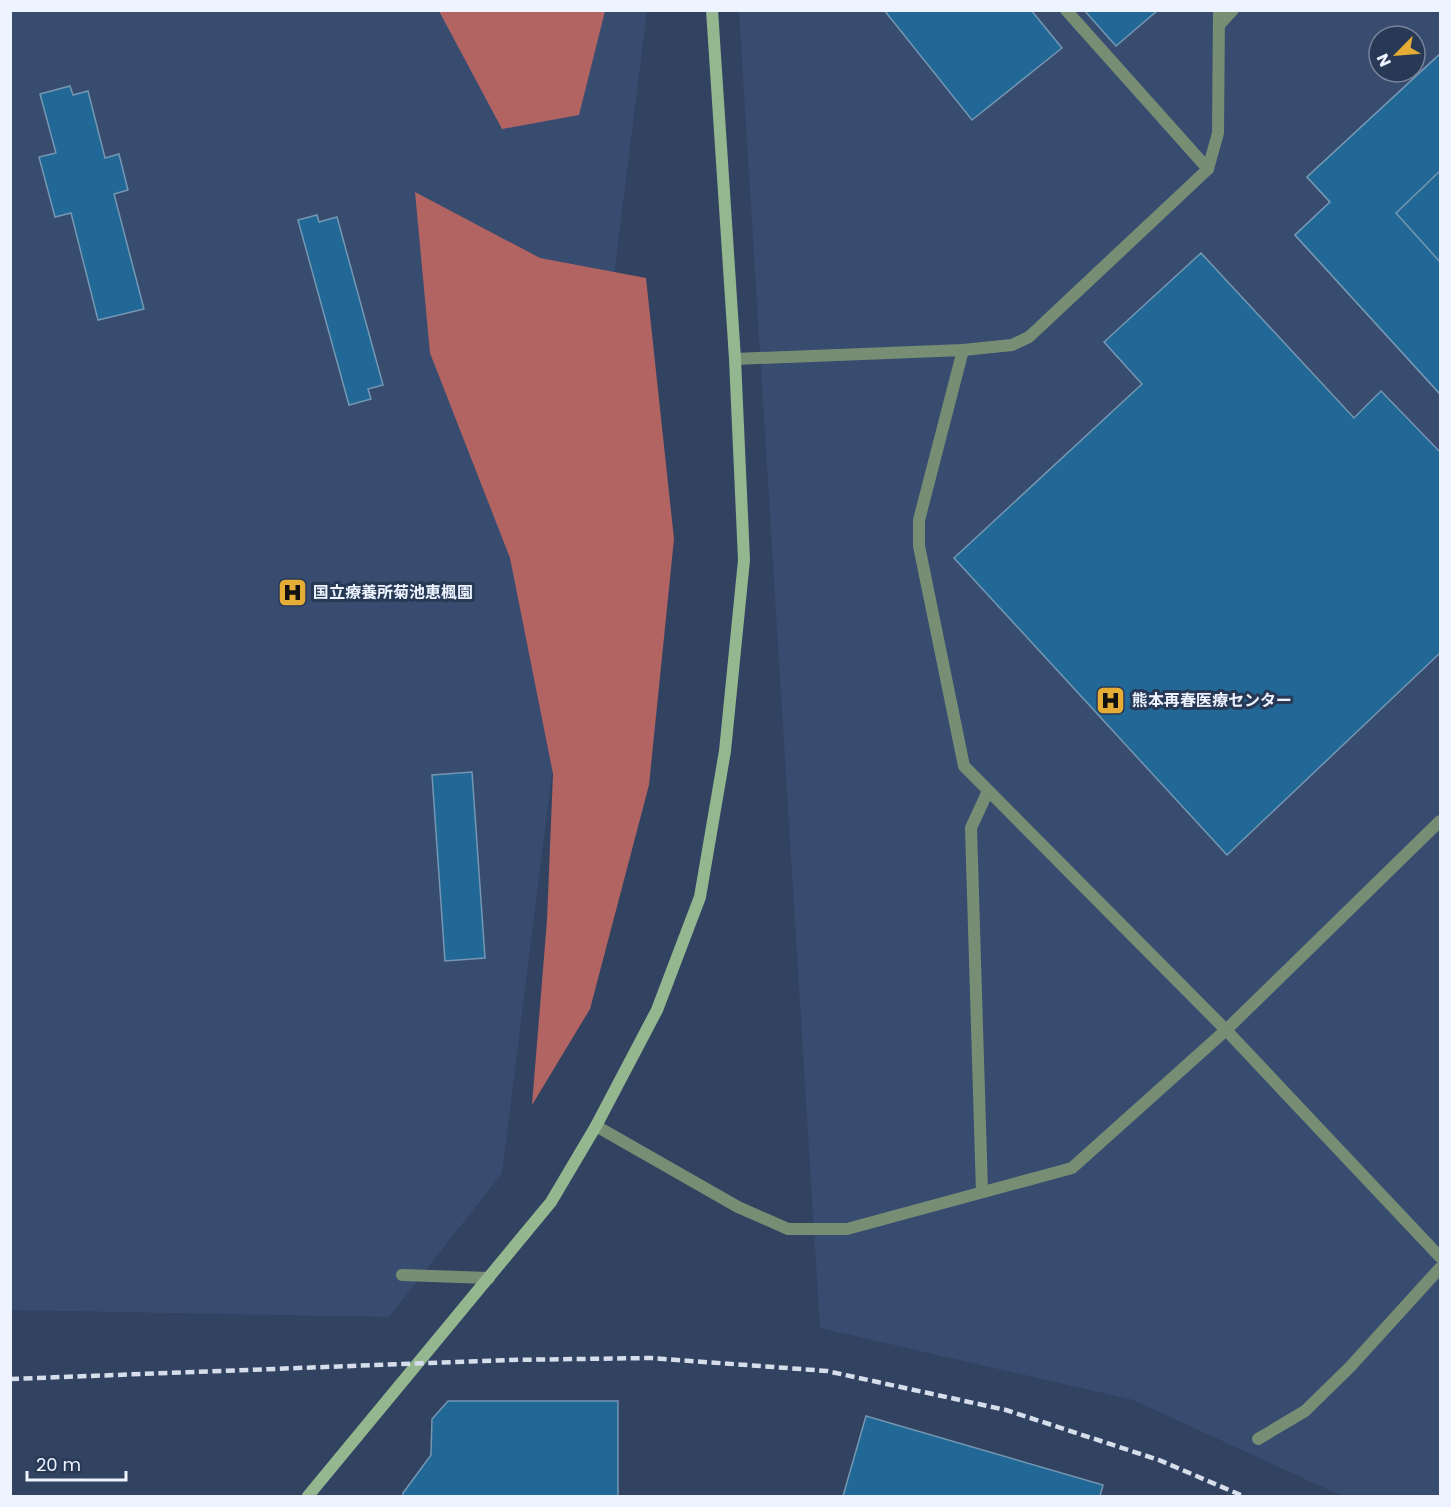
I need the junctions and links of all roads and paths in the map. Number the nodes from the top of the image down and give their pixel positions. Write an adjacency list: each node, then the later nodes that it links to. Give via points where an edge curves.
1 (712, 10): 8 (street)
2 (1066, 10): 6 (lane)
3 (1219, 10): 5 (lane)
4 (1233, 10): 5 (lane)
5 (1219, 25): 6 (lane, via 1218,133)
6 (1208, 169): 7 (lane, via 1029,337 1012,345)
7 (963, 350): 8 (lane); 9 (lane, via 919,520 919,546 964,766)
8 (735, 358): 12 (street, via 744,560 725,751 700,897 657,1010)
9 (988, 791): 11 (lane); 13 (lane, via 971,828)
10 (1440, 821): 11 (lane)
11 (1226, 1030): 13 (lane, via 1072,1168); 14 (lane)
12 (596, 1125): 13 (lane, via 738,1207 788,1229 847,1229); 17 (street, via 551,1202)
13 (982, 1191)
14 (1440, 1257)
15 (1440, 1268): 18 (lane, via 1305,1411)
16 (402, 1275): 17 (lane)
17 (489, 1278): 19 (street)
18 (1258, 1439)
19 (308, 1497)

